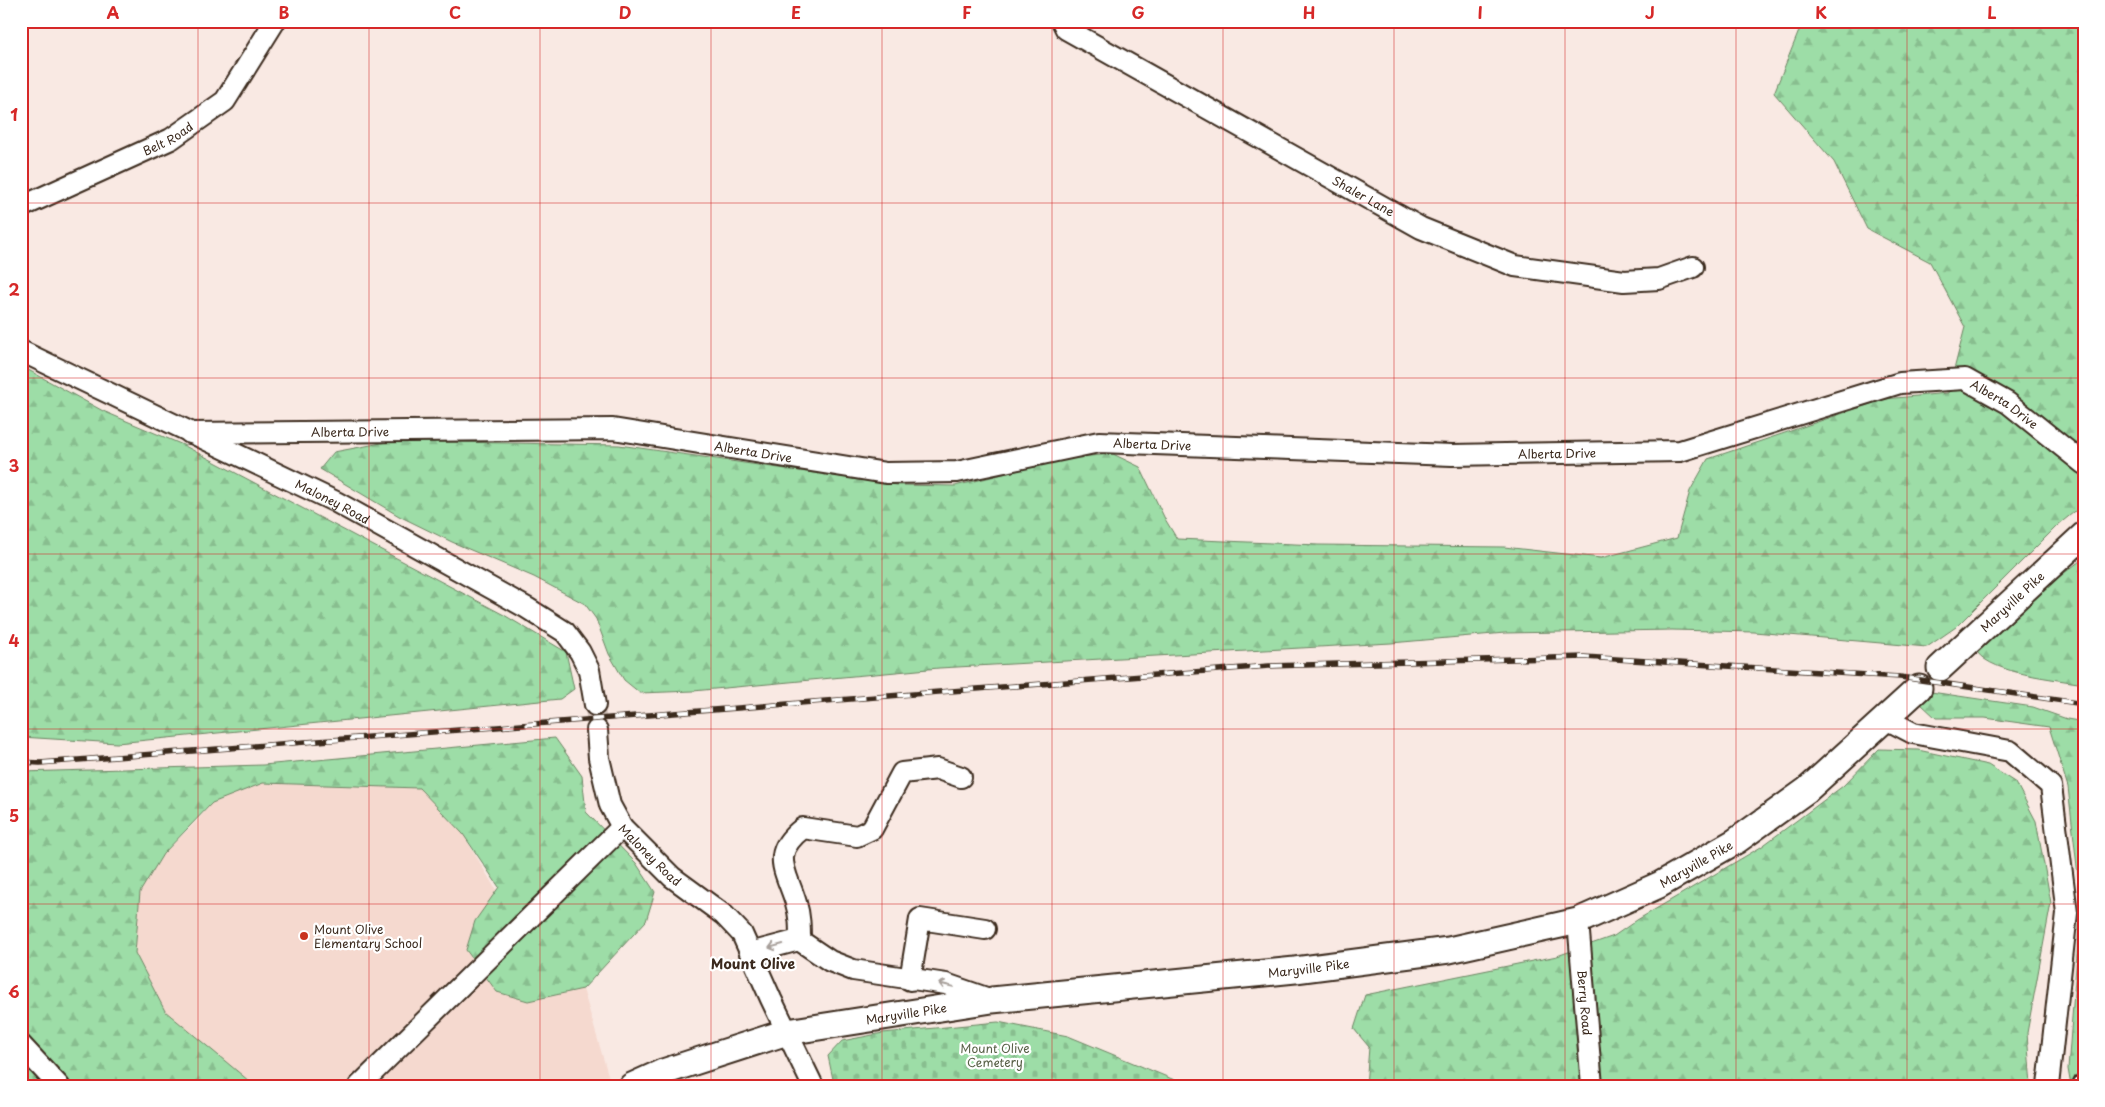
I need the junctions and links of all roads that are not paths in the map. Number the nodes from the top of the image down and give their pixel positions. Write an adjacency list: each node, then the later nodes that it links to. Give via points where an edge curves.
1 (275, 21): 3 (street, Belt Road, via 226,102 172,139)
2 (1062, 21): 4 (street, Shaler Lane, via 1066,29 1421,228 1515,266 1624,281 1659,279)
3 (21, 206)
4 (1694, 266)
5 (21, 351): 6 (street, Maloney Road)
6 (190, 433): 7 (street, Alberta Drive, via 613,429 886,473 957,472 1099,442 1452,455 1680,451 1900,383 1965,379 2008,403); 11 (street, Maloney Road, via 336,502 528,608 565,632 589,670)
7 (2084, 464)
8 (2084, 536): 9 (main road, Maryville Pike)
9 (1940, 668)
10 (1919, 688): 12 (main road, Maryville Pike)
11 (595, 705)
12 (1886, 719): 16 (main road, Maryville Pike, via 1807,790 1736,841 1658,885); 29 (street, via 1913,733 2010,751 2051,786 2066,913)
13 (597, 730): 15 (street, Maloney Road, via 598,758 610,805)
14 (961, 777): 18 (street, via 938,770 902,773 872,829 857,836 803,828 792,836 782,854 782,868 800,920)
15 (622, 826): 19 (street, Maloney Road, via 672,877 724,915 742,934); 25 (street)
16 (1578, 921): 21 (main road, Maryville Pike, via 1524,935 1430,952 1295,970); 28 (street, Berry Road)
17 (985, 929): 20 (street, via 920,919)
18 (800, 941): 19 (street, one-way to 19); 20 (street, via 830,961 853,970)
19 (750, 953): 22 (street, Maloney Road)
20 (910, 980): 21 (street, one-way to 20, via 946,984)
21 (992, 1000): 22 (main road, Maryville Pike)
22 (787, 1032): 26 (main road, Maryville Pike, via 663,1072); 27 (street, Maloney Road)
23 (21, 1045): 24 (street)
24 (59, 1086)
25 (359, 1086)
26 (632, 1086)
27 (813, 1086)
28 (1592, 1086)
29 (2048, 1086)

